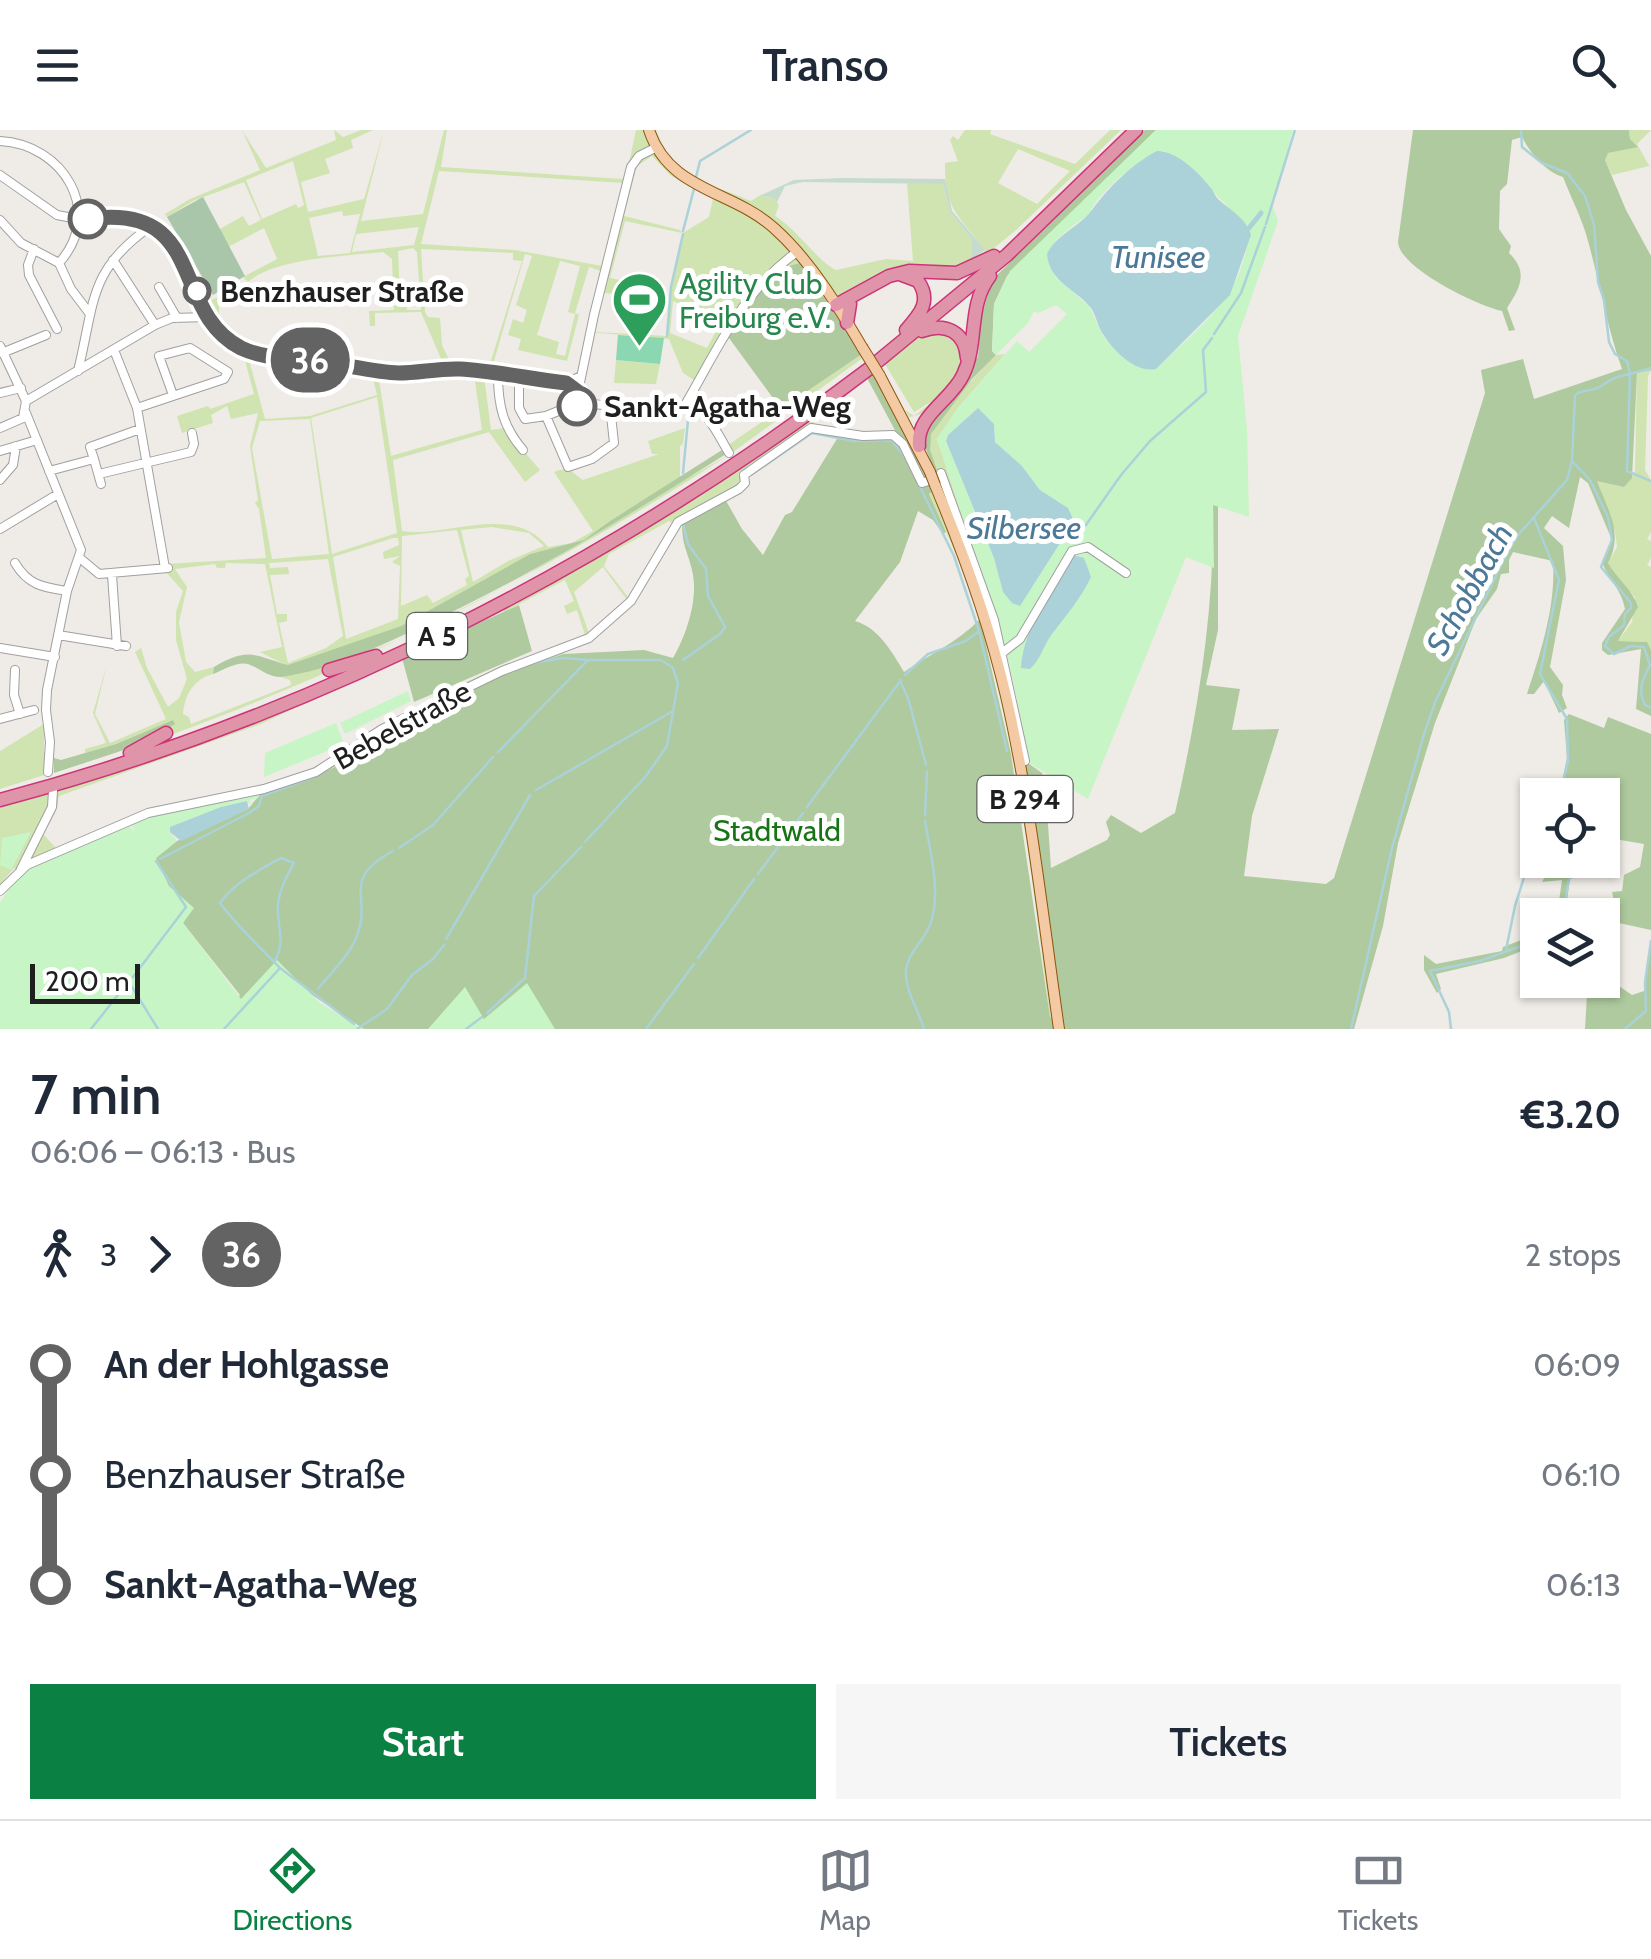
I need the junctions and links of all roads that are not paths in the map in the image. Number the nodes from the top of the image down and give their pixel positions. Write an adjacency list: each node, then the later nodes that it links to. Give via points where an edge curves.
1 (649, 130): 5 (main road)
2 (1126, 130): 12 (highway, A 5)
3 (1136, 130): 12 (highway, A 5)
4 (0, 141): 7 (street, via 24,145 62,170 77,197)
5 (655, 148): 11 (main road, via 695,185 757,214); 32 (street, via 631,166)
6 (0, 174): 7 (street, via 44,208)
7 (78, 219): 9 (street, via 117,216); 14 (street, via 76,238)
8 (0, 220): 10 (street)
9 (151, 226): 13 (street); 17 (street, via 177,253)
10 (34, 249): 14 (street); 23 (street, via 30,275)
11 (796, 252): 18 (main road); 40 (street, via 748,299)
12 (1001, 255): 15 (highway, via 957,273); 24 (highway, A 5); 29 (highway, A 5, via 978,296)
13 (113, 260): 19 (street); 22 (street)
14 (59, 264): 19 (street)
15 (895, 274): 18 (highway); 24 (highway, via 914,278 925,292)
16 (159, 287): 21 (street)
17 (202, 305): 20 (street); 21 (street)
18 (843, 310): 28 (main road)
19 (90, 314): 30 (street)
20 (207, 317): 21 (street); 31 (street, via 236,345 261,354 384,372)
21 (182, 318): 22 (street)
22 (154, 326): 26 (street)
23 (57, 329)
24 (907, 334): 28 (highway, A 5); 29 (highway, via 954,331 966,346)
25 (46, 335): 27 (street)
26 (114, 350): 30 (street); 42 (street)
27 (2, 356): 35 (street)
28 (871, 362): 45 (main road); 70 (highway, A 5, via 628,525); 82 (highway, A 5, via 790,427 682,499 478,616 231,725)
29 (967, 366): 45 (highway, via 956,387)
30 (78, 370): 39 (street)
31 (498, 375): 33 (street); 52 (street, via 503,418)
32 (580, 376): 34 (street); 38 (street)
33 (519, 378): 34 (street); 44 (street, via 522,417)
34 (566, 383): 38 (street)
35 (20, 388): 36 (street); 39 (street)
36 (0, 393)
37 (173, 396): 37 (street, via 224,379 228,372 190,348 159,356); 42 (street)
38 (580, 397): 41 (street); 44 (street)
39 (26, 401): 43 (street)
40 (689, 403): 41 (street); 54 (street, via 706,416)
41 (610, 406): 44 (street, via 614,443 577,466 568,467)
42 (136, 408): 47 (street)
43 (26, 413): 46 (street); 49 (street)
44 (546, 416)
45 (917, 423): 51 (highway)
46 (0, 428)
47 (140, 429): 55 (street, via 90,447); 56 (street)
48 (192, 433): 56 (street, via 191,452)
49 (37, 440): 50 (street); 57 (street)
50 (16, 446): 53 (street); 59 (street)
51 (919, 446): 58 (main road, B 294)
52 (523, 450)
53 (0, 451)
54 (729, 453)
55 (94, 459): 56 (street, via 100,478); 57 (street)
56 (147, 462): 65 (street, via 166,568)
57 (49, 471): 60 (street)
58 (934, 478): 69 (street, Bebelstraße, via 977,570); 83 (street, Bebelstraße, via 922,483 892,436 811,428 742,471 739,489 678,522 631,601 588,638 382,729 316,772 148,813); 85 (main road, B 294, via 1006,697)
59 (0, 480)
60 (58, 494): 61 (street); 62 (street)
61 (0, 529)
62 (80, 558): 65 (street, via 99,574); 66 (street)
63 (15, 562): 66 (street, via 34,585)
64 (1126, 573): 69 (street, via 1088,547 1072,550 1020,639)
65 (112, 575): 67 (street, via 122,646)
66 (66, 591): 67 (street)
67 (58, 636): 71 (street)
68 (0, 648): 71 (street)
69 (1002, 653): 79 (street, Bebelstraße)
70 (376, 656): 73 (highway); 78 (highway, A 5)
71 (55, 658): 80 (street, via 46,700)
72 (16, 670): 75 (street)
73 (328, 670)
74 (34, 710): 75 (street)
75 (17, 715): 76 (street)
76 (0, 719)
77 (166, 733): 78 (highway)
78 (130, 753): 82 (highway, A 5)
79 (1025, 761)
80 (48, 772)
81 (53, 791): 83 (street)
82 (0, 796)
83 (25, 863): 84 (street, Bebelstraße)
84 (0, 891)
85 (1059, 1029)

